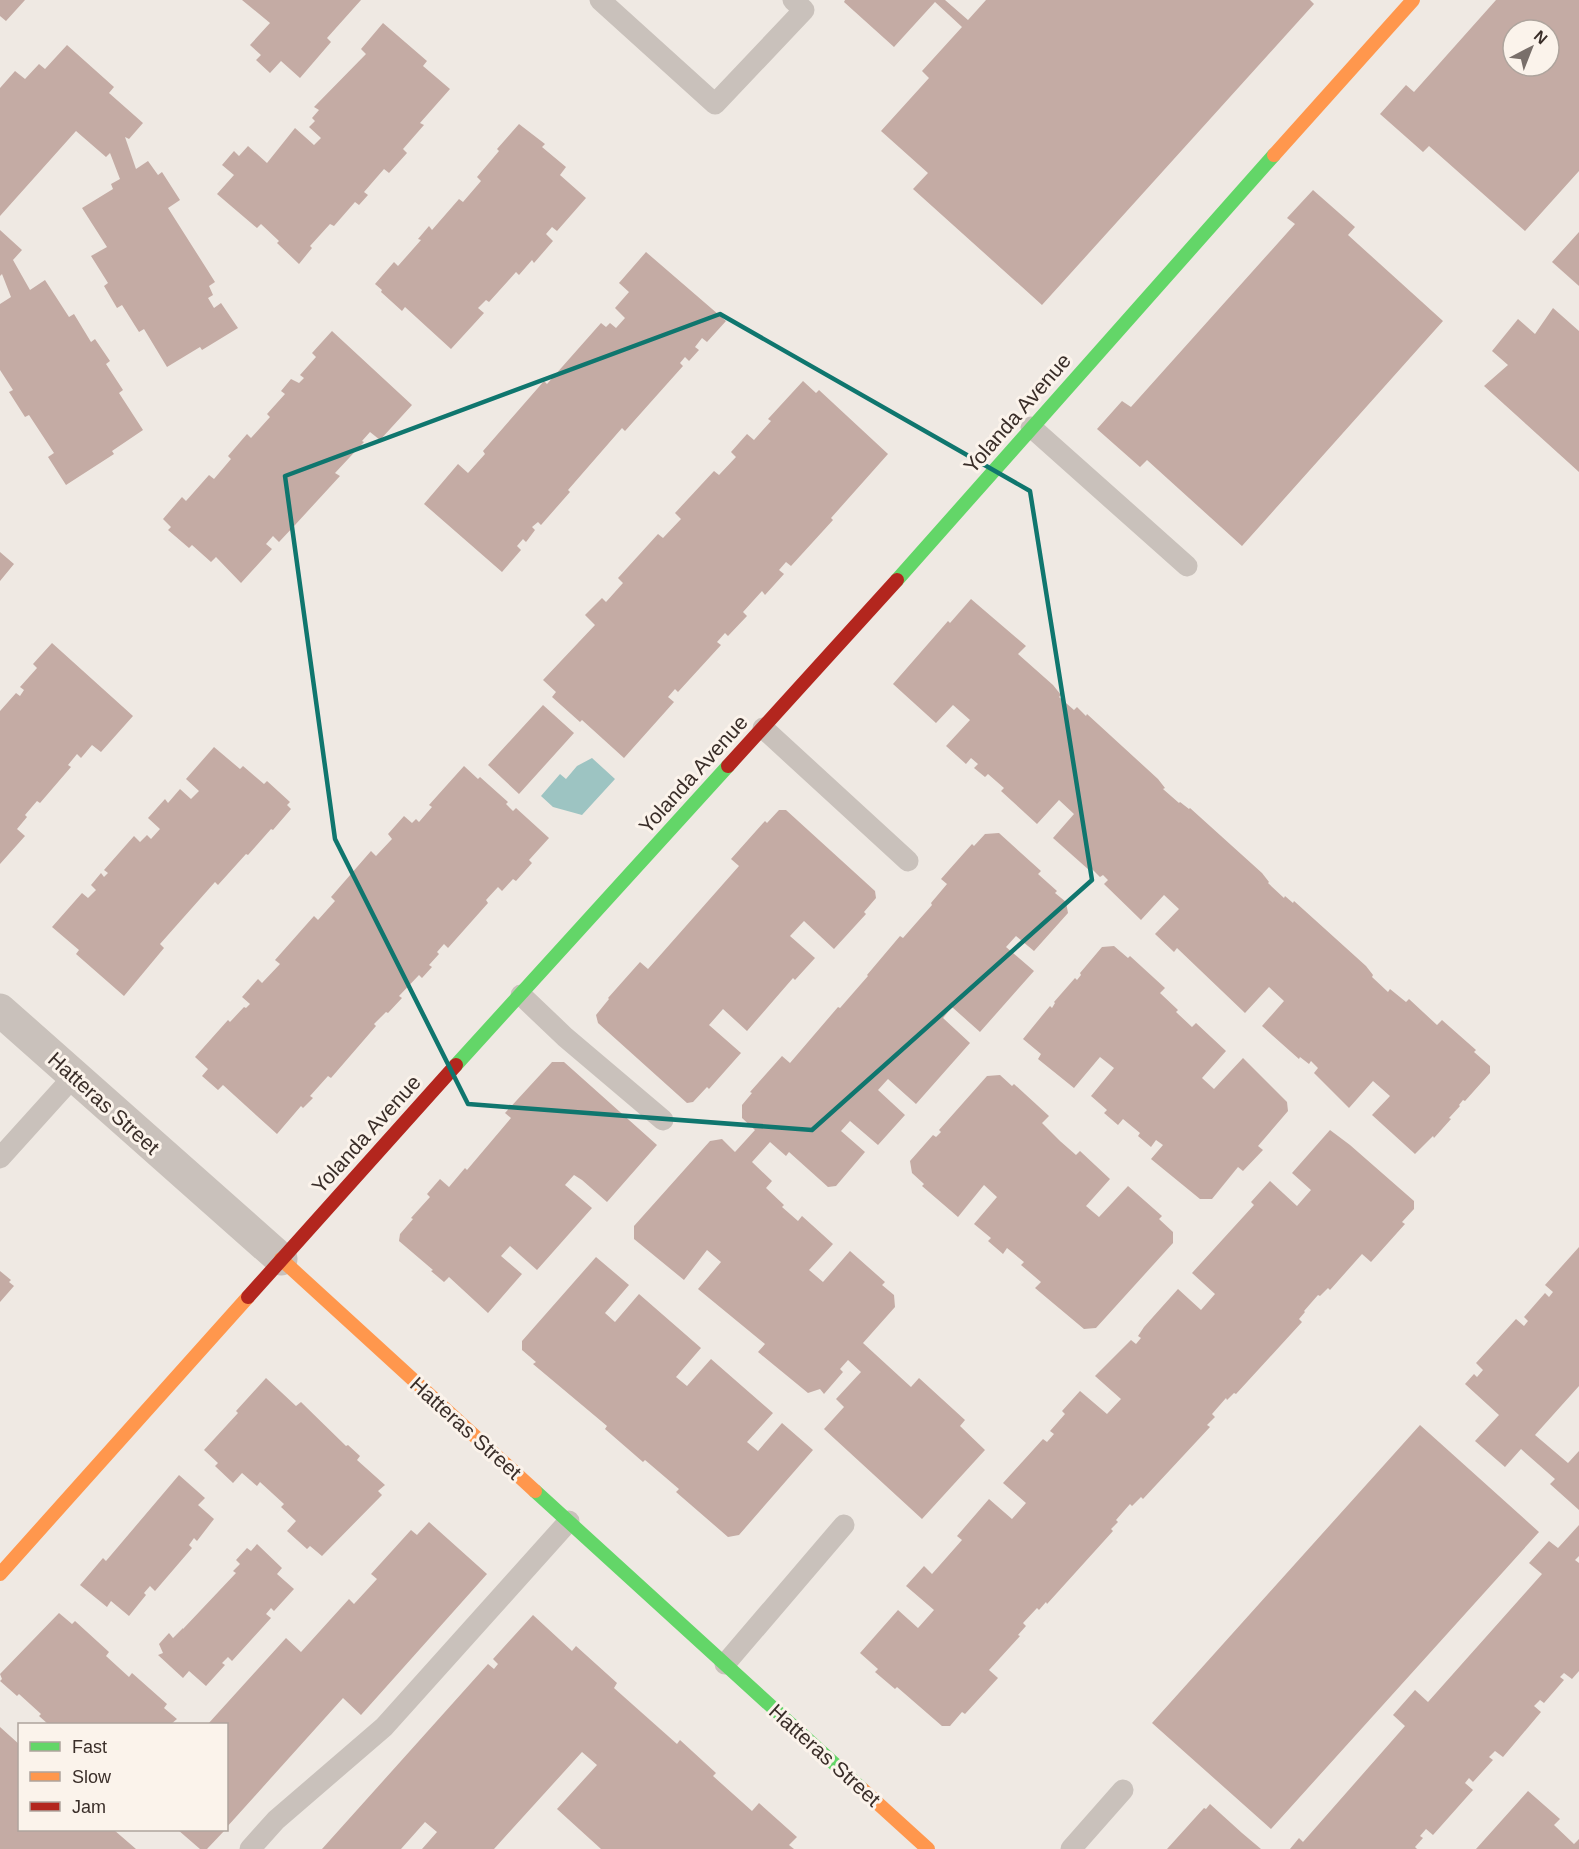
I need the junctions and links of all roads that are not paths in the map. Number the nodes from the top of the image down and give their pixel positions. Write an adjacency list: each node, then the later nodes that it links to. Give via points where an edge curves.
1 (600, 0): 2 (lane, via 715,104 804,10)
2 (793, 0)
3 (1413, 0): 4 (street, Yolanda Avenue)
4 (1031, 427): 5 (lane); 6 (street, Yolanda Avenue)
5 (1187, 566)
6 (763, 728): 7 (lane); 8 (street, Yolanda Avenue)
7 (908, 861)
8 (521, 995): 11 (lane); 13 (street, Yolanda Avenue)
9 (0, 1010): 10 (street, Hatteras Street)
10 (74, 1076): 12 (lane); 13 (street, Hatteras Street)
11 (663, 1120)
12 (0, 1158)
13 (281, 1259): 14 (street, Hatteras Street); 16 (street, Yolanda Avenue)
14 (569, 1521): 17 (street, Hatteras Street); 19 (lane, via 384,1727 276,1820)
15 (844, 1525): 17 (lane)
16 (0, 1574)
17 (724, 1664): 20 (street, Hatteras Street)
18 (1124, 1791): 21 (lane)
19 (250, 1849)
20 (928, 1849)
21 (1071, 1849)

